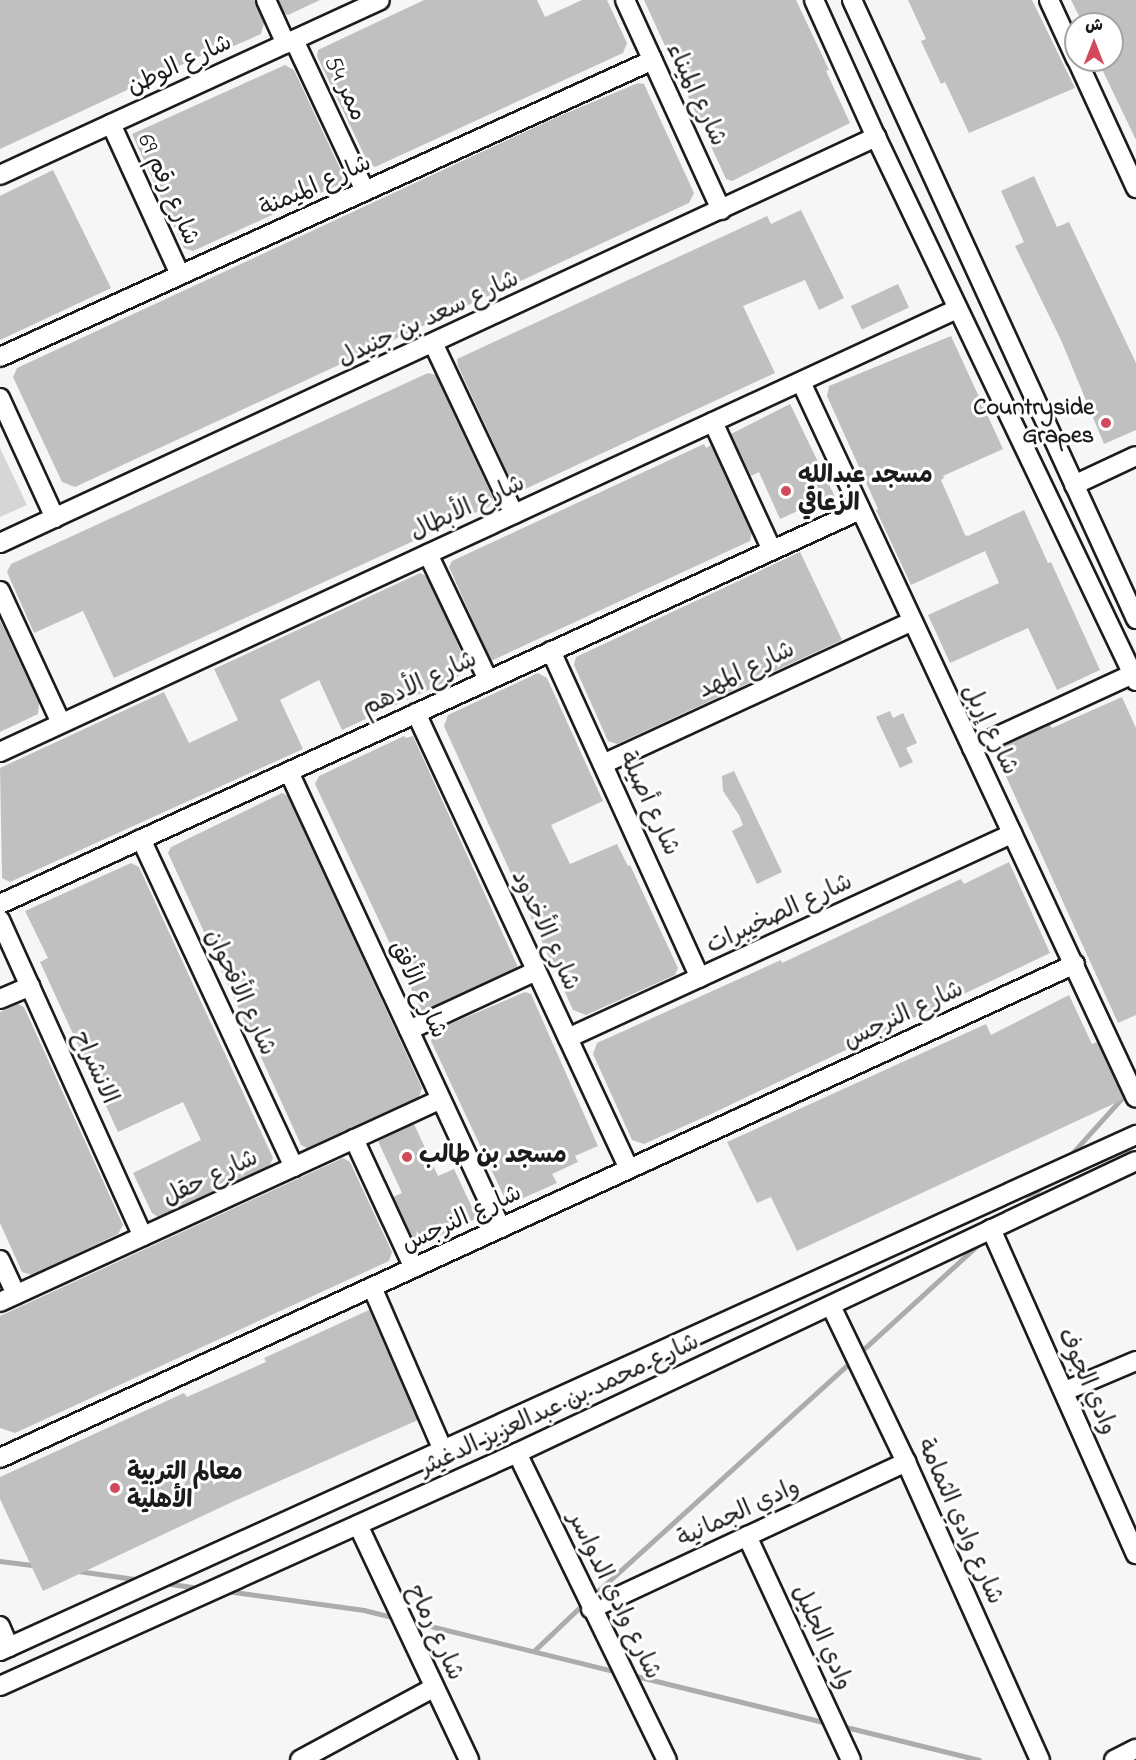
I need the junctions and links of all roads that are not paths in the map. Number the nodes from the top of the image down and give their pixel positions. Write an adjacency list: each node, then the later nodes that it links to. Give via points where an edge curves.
1 (266, 0): 8 (street, ممر 54)
2 (380, 0): 8 (street, شارع الوطن)
3 (625, 0): 9 (street, شارع الميناء)
4 (814, 0): 12 (street)
5 (852, 0): 25 (street)
6 (1049, 0): 7 (street)
7 (1064, 33)
8 (290, 42): 11 (street, شارع الوطن); 15 (street, ممر 54)
9 (653, 60): 15 (street, شارع الميمنة); 16 (street, شارع الميناء)
10 (1082, 72): 14 (street)
11 (111, 124): 13 (street, شارع الوطن); 17 (street, شارع رقم 69)
12 (876, 137): 16 (street, شارع سعد بن جنيدل); 18 (street)
13 (0, 175)
14 (1136, 188)
15 (365, 191): 17 (street, شارع الميمنة)
16 (721, 210): 19 (street, شارع سعد بن جنيدل)
17 (180, 275): 20 (street, شارع الميمنة)
18 (957, 309): 21 (street, شارع الأبطال); 36 (street)
19 (434, 345): 27 (street); 28 (street, شارع سعد بن جنيدل)
20 (0, 357)
21 (801, 382): 23 (street, شارع الأبطال); 26 (street, شارع إربل)
22 (0, 398): 28 (street)
23 (713, 422): 27 (street, شارع الأبطال); 30 (street)
24 (1136, 456): 25 (street)
25 (1074, 485): 33 (street)
26 (860, 510): 30 (street, شارع الأدهم); 34 (street, شارع إربل)
27 (514, 514): 31 (street, شارع الأبطال)
28 (55, 518): 29 (street, شارع سعد بن جنيدل)
29 (0, 543)
30 (772, 550): 35 (street, شارع الأدهم)
31 (428, 554): 37 (street); 39 (street, شارع الأبطال)
32 (0, 591): 39 (street)
33 (1136, 620)
34 (911, 622): 40 (street, شارع إربل); 42 (street, شارع المهد)
35 (551, 651): 37 (street, شارع الأدهم); 42 (street, شارع أصيلة)
36 (1134, 678): 40 (street)
37 (488, 680): 38 (street, شارع الأدهم)
38 (416, 713): 43 (street, شارع الأدهم); 49 (street, شارع الأخدود)
39 (61, 723): 41 (street, شارع الأبطال)
40 (972, 748): 44 (street, شارع إربل)
41 (0, 752)
42 (603, 764): 50 (street, شارع أصيلة)
43 (289, 772): 45 (street, شارع الأدهم); 53 (street, شارع الأفق)
44 (1012, 834): 48 (street, شارع إربل); 50 (street, شارع الصخيبرات)
45 (141, 839): 46 (street, شارع الأدهم); 60 (street, شارع الأقحوان)
46 (0, 904)
47 (0, 920): 51 (street, الانشراح)
48 (1075, 964): 55 (street, شارع إربل); 61 (street, شارع النرجس)
49 (536, 971): 53 (street); 54 (street, شارع الأخدود)
50 (700, 978): 54 (street, شارع الصخيبرات)
51 (30, 986): 52 (street); 64 (street, الانشراح)
52 (0, 999)
53 (410, 1030): 56 (street, شارع الأفق)
54 (568, 1038): 61 (street, شارع الأخدود)
55 (1136, 1098)
56 (441, 1099): 58 (street, شارع حقل); 62 (street, شارع الأفق)
57 (1136, 1135): 70 (street, شارع محمد بن عبدالعزيز الدغيثر)
58 (354, 1139): 60 (street, شارع حقل); 66 (street)
59 (1136, 1161): 63 (street, شارع محمد بن عبدالعزيز الدغيثر)
60 (294, 1167): 64 (street, شارع حقل)
61 (628, 1169): 62 (street, شارع النرجس)
62 (501, 1228): 66 (street, شارع النرجس)
63 (992, 1229): 69 (street, شارع محمد بن عبدالعزيز الدغيثر); 73 (street, وادي الجوف)
64 (143, 1236): 68 (street, شارع حقل)
65 (0, 1260): 68 (street)
66 (414, 1268): 67 (street, شارع النرجس)
67 (372, 1287): 74 (street); 75 (street, شارع النرجس)
68 (8, 1299)
69 (831, 1306): 72 (street, شارع محمد بن عبدالعزيز الدغيثر); 77 (street, شارع وادي الثمامة)
70 (642, 1358): 72 (street); 74 (street, شارع محمد بن عبدالعزيز الدغيثر)
71 (1136, 1361): 73 (street)
72 (656, 1388): 76 (street, شارع محمد بن عبدالعزيز الدغيثر)
73 (1065, 1391): 80 (street, وادي الجوف)
74 (442, 1448): 83 (street, شارع محمد بن عبدالعزيز الدغيثر)
75 (2, 1453)
76 (517, 1453): 78 (street, شارع محمد بن عبدالعزيز الدغيثر); 81 (street, شارع وادي الدواسر)
77 (906, 1462): 79 (street, وادي الجمانية); 91 (street, شارع وادي الثمامة)
78 (358, 1525): 84 (street, شارع محمد بن عبدالعزيز الدغيثر); 85 (street, شارع رماح)
79 (747, 1536): 81 (street, وادي الجمانية); 90 (street, وادي الجليل)
80 (1136, 1554)
81 (591, 1608): 89 (street, شارع وادي الدواسر)
82 (0, 1626): 83 (street)
83 (5, 1649)
84 (0, 1686)
85 (433, 1688): 87 (street); 88 (street, شارع رماح)
86 (1136, 1749): 92 (street)
87 (310, 1758)
88 (469, 1760)
89 (667, 1760)
90 (852, 1760)
91 (1040, 1760)
92 (1114, 1760)

